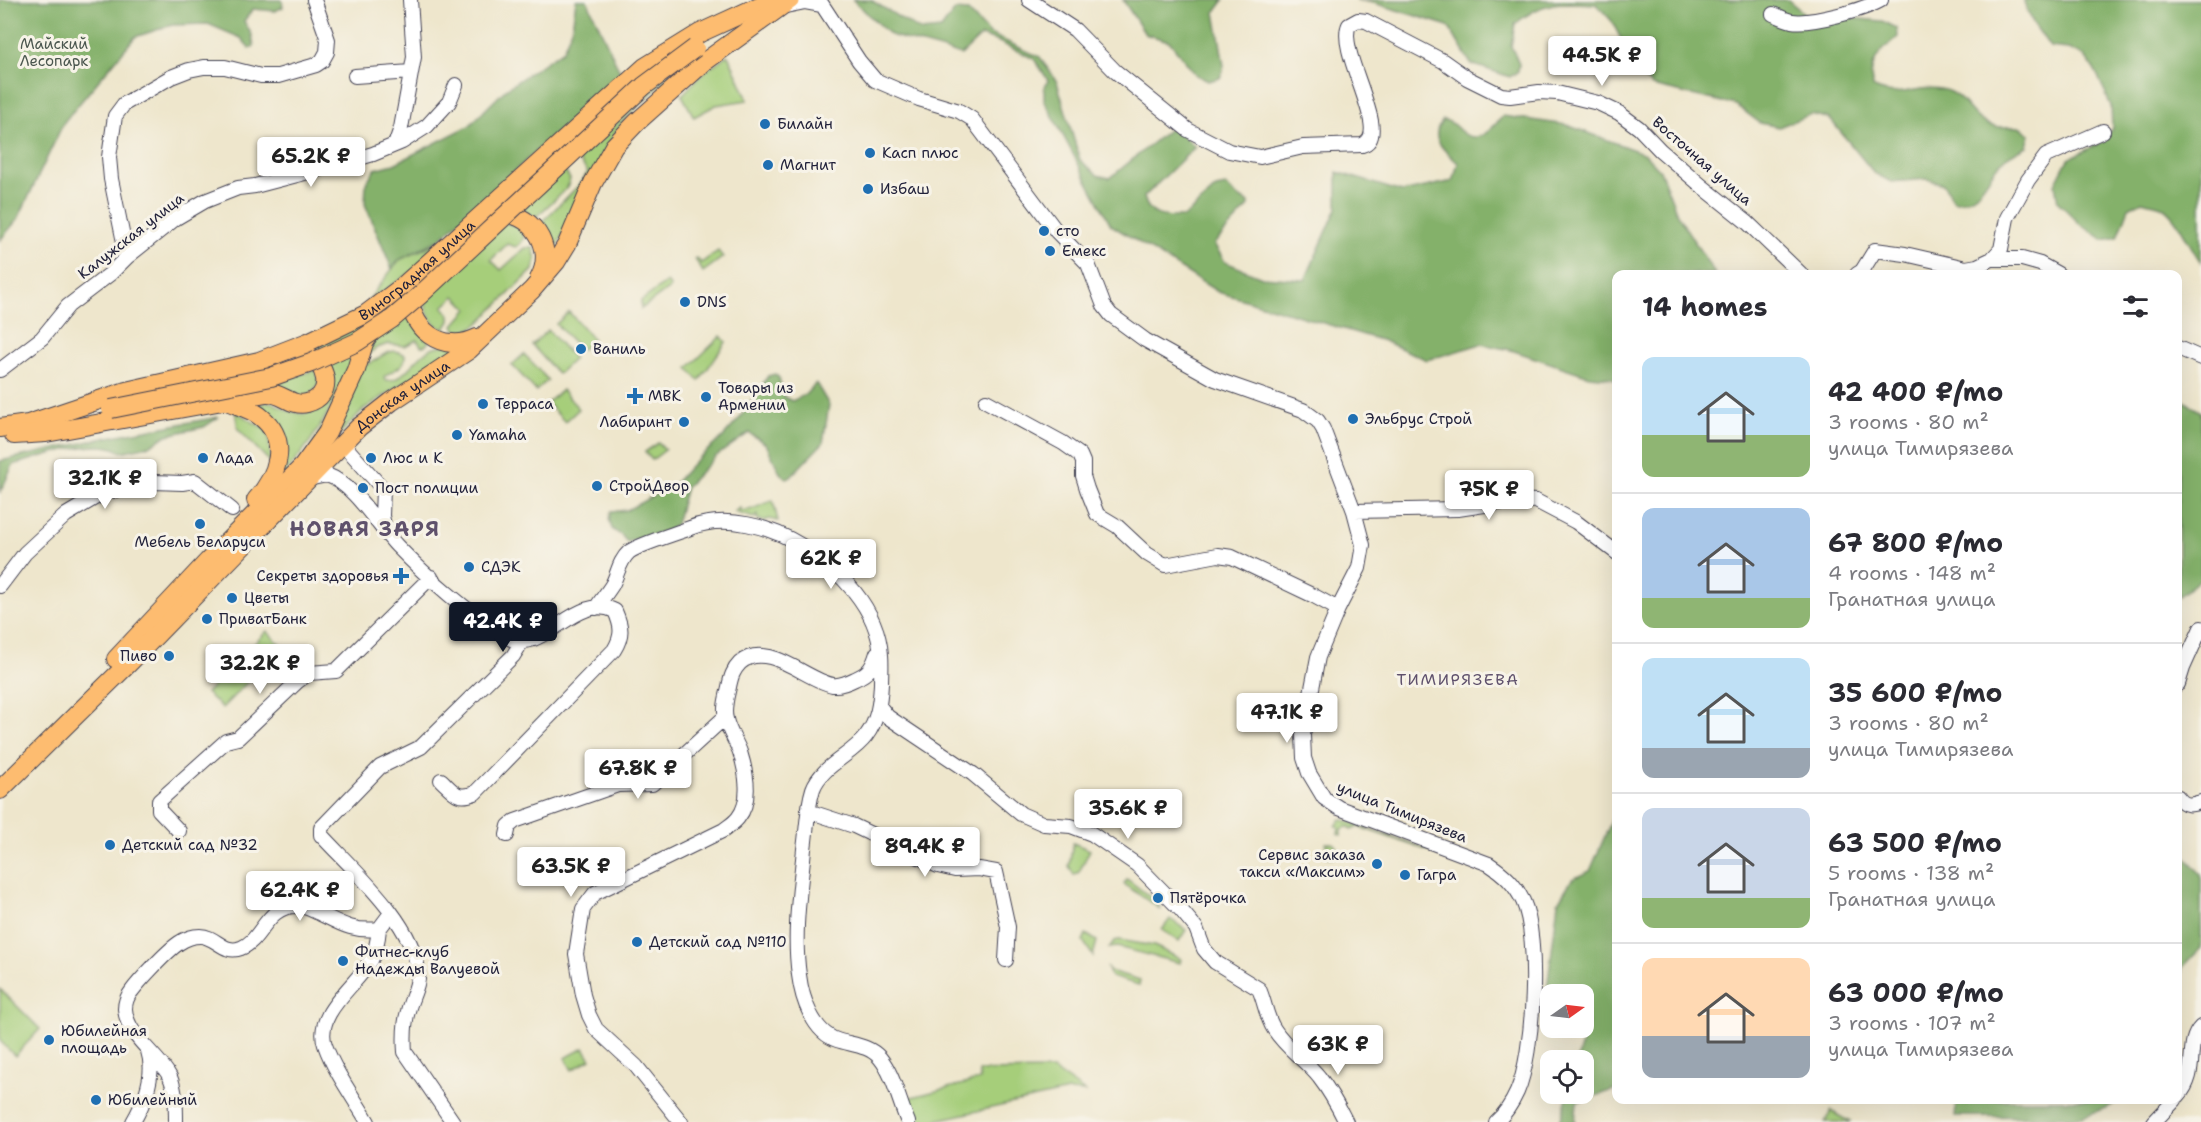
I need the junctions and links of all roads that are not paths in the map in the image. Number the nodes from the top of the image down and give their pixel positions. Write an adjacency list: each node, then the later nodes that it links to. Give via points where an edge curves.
1 (314, 0): 14 (street, via 328,40 327,52 316,65 278,76 225,67 189,70 117,111 109,158)
2 (410, 0): 8 (street, via 414,57)
3 (1029, 0): 17 (street, Восточная улица, via 1075,30 1115,71 1188,130 1229,151 1252,156 1303,147 1362,145 1371,139 1370,112 1346,38 1349,25 1358,20 1401,38 1501,95 1548,92 1599,102 1639,128)
4 (1881, 0): 7 (street, via 1816,18 1792,21)
5 (781, 2): 6 (street); 13 (main road, Виноградная улица, via 700,33 645,67); 20 (main road, Донская улица, via 703,63 614,146 567,244); 28 (main road, bridge, via 665,68 419,296 357,342 271,377)
6 (821, 3): 36 (street, улица Тимирязева, via 875,80 972,119 1057,232 1088,264 1111,315 1144,340 1215,379 1303,410 1318,421 1330,442)
7 (1773, 14)
8 (411, 72): 9 (street); 12 (street)
9 (356, 76)
10 (456, 85): 12 (street, Калужская улица, via 449,102 427,126)
11 (2103, 131): 15 (street, via 2046,156 2007,218 2001,249)
12 (395, 145): 14 (street, Калужская улица, via 339,164 238,188 205,201 176,218)
13 (470, 225): 16 (main road, Виноградная улица); 20 (main road, via 484,216 501,213 518,216 533,226 542,241 545,258 542,275)
14 (128, 257): 25 (street, Калужская улица, via 68,306 42,338)
15 (1992, 259): 18 (street, via 1966,268 1875,250); 19 (street, via 2022,258)
16 (424, 266): 21 (main road, via 414,281 410,298 413,315 423,330 437,340 454,344 471,341); 23 (main road, Виноградная улица, via 366,314); 39 (main road, Донская улица, via 370,332 327,433 303,466)
17 (1797, 270)
18 (1863, 270)
19 (2051, 270)
20 (532, 290): 21 (main road, Донская улица)
21 (486, 332): 31 (main road, Донская улица, via 462,354 391,402)
22 (2182, 350): 24 (street)
23 (279, 354): 26 (main road, via 301,354 315,360 325,376 326,386 321,395 301,404 274,393); 28 (main road, Виноградная улица, via 126,391)
24 (2201, 358)
25 (0, 370)
26 (227, 400): 30 (main road, via 46,433); 39 (main road, via 267,422 276,437 279,455 265,489)
27 (986, 401): 43 (street, via 1080,455 1086,489 1097,514 1165,565 1218,555 1232,557)
28 (28, 424): 29 (main road, Виноградная улица)
29 (0, 428)
30 (0, 436)
31 (343, 444): 32 (main road, Донская улица); 33 (street, via 379,483 384,493)
32 (308, 479): 34 (street, via 322,475 334,478); 50 (main road, Донская улица)
33 (382, 503): 34 (street, via 374,508); 37 (street)
34 (365, 507): 37 (street)
35 (232, 510): 41 (street, via 195,480 154,482 103,493 66,515 25,553)
36 (1354, 511): 38 (street, via 1458,509 1536,501 1576,522); 43 (street, улица Тимирязева, via 1363,545 1362,558)
37 (386, 534): 40 (street)
38 (1612, 549)
39 (208, 561): 50 (main road, Донская улица)
40 (431, 577): 46 (street, via 508,638); 57 (street, via 336,670 309,674 298,681 238,738 226,741 159,801 159,810)
41 (0, 586)
42 (596, 608): 45 (street, via 630,552 702,523 737,522 791,539 819,557 868,609); 46 (street, via 580,612 534,640); 52 (street, via 615,611 622,638 615,650 475,793 456,795)
43 (1338, 609): 73 (street, улица Тимирязева, via 1318,657 1303,735 1304,758 1316,786 1324,798 1339,808 1489,864 1507,876 1524,903 1532,956 1530,1040 1517,1092)
44 (2201, 628): 47 (street)
45 (878, 635): 48 (street); 49 (street, via 873,667 857,678 835,685 775,658 744,660 733,670)
46 (521, 643): 59 (street, via 513,656 422,747 380,767 321,828 321,835)
47 (2182, 671)
48 (880, 707): 56 (street, via 864,739 814,786); 72 (street, via 888,717 973,774 1021,814 1044,824 1071,826 1092,834 1137,865 1196,928 1204,949 1215,962 1259,989 1274,1029 1319,1076)
49 (725, 717): 58 (street, via 651,784 618,785 515,821); 70 (street, via 745,771 747,795 740,817 724,830 595,893 583,909 576,954 583,995 596,1029 636,1066)
50 (48, 735): 51 (main road, Донская улица); 53 (main road, Донская улица)
51 (0, 773)
52 (441, 780)
53 (0, 790)
54 (2182, 802): 55 (street, via 2189,805)
55 (2201, 802)
56 (808, 811): 61 (street, via 854,826 938,866 996,872 1008,927); 71 (street, via 796,927 799,978 807,1003 823,1033 869,1048 879,1057)
57 (179, 831)
58 (507, 836)
59 (391, 913): 60 (street); 69 (street, via 413,951 419,973 408,1011 405,1052)
60 (379, 929): 63 (street, via 350,929 298,906 268,918 248,945 241,948 226,949 200,936 189,938 176,945 126,1002 129,1025); 68 (street, via 370,961 326,1017 322,1033 330,1056)
61 (1006, 960)
62 (2201, 1027): 64 (street, via 2192,1046 2190,1076)
63 (146, 1046): 66 (street, via 152,1062 151,1077); 67 (street, via 170,1078 177,1103)
64 (2182, 1092)
65 (2171, 1104): 74 (street)
66 (133, 1122)
67 (176, 1122)
68 (368, 1122)
69 (453, 1122)
70 (681, 1122)
71 (908, 1122)
72 (1346, 1122)
73 (1496, 1122)
74 (2154, 1122)

